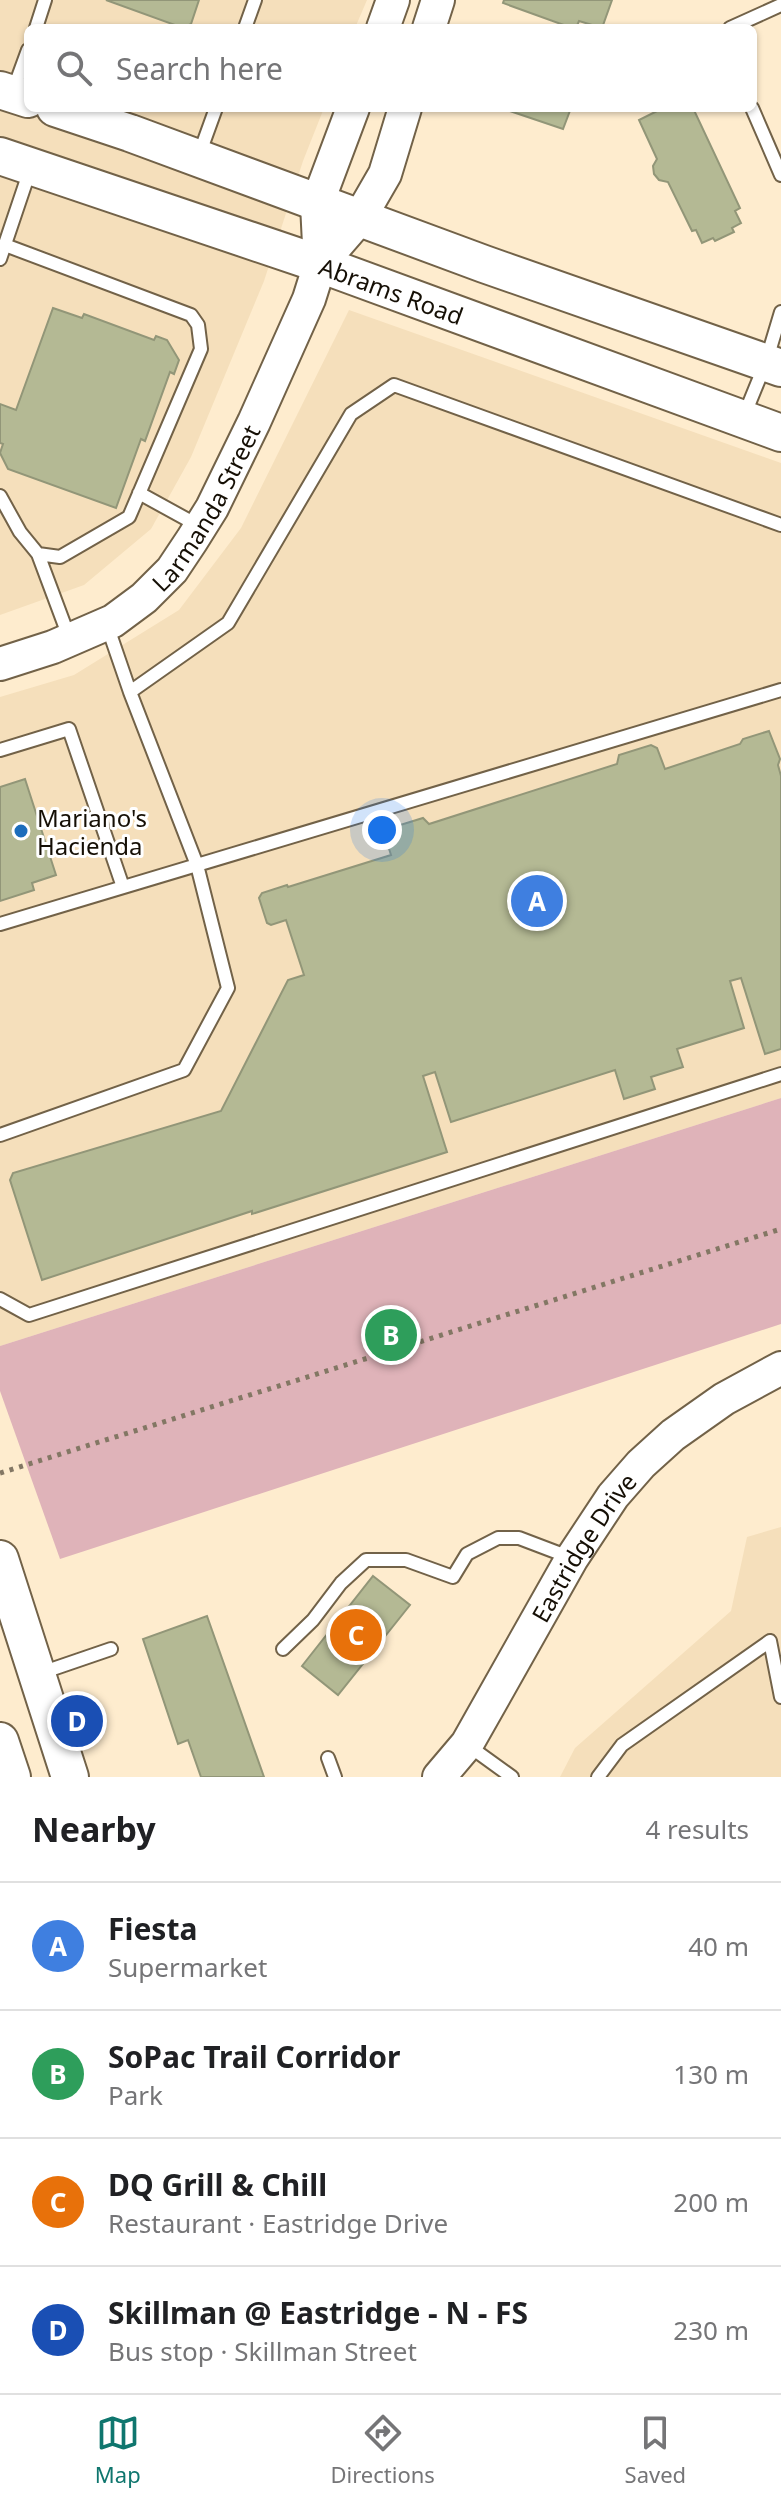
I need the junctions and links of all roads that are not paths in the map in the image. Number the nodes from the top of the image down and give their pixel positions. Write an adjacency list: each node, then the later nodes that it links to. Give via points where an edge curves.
1 (45, 0): 6 (lane)
2 (255, 0): 7 (lane)
3 (393, 0): 8 (street)
4 (438, 0): 9 (street)
5 (781, 5): 10 (lane)
6 (37, 24)
7 (246, 24)
8 (384, 24)
9 (430, 24)
10 (739, 24)
11 (24, 62): 12 (lane)
12 (13, 95)
13 (66, 112): 18 (main road)
14 (215, 112): 18 (lane)
15 (352, 112): 21 (street, Larmanda Street)
16 (404, 112): 22 (street, Larmanda Street, via 385,174)
17 (754, 112): 20 (lane)
18 (198, 158): 21 (main road)
19 (16, 162): 23 (lane); 25 (main road, Abrams Road)
20 (781, 175)
21 (317, 204): 22 (main road); 25 (street, Larmanda Street)
22 (359, 219): 25 (street, Larmanda Street); 27 (main road)
23 (5, 245): 24 (lane); 30 (lane, via 191,315 198,325 201,349)
24 (0, 259)
25 (320, 264): 28 (main road, Abrams Road); 33 (street, Larmanda Street, via 254,422)
26 (781, 312): 27 (lane)
27 (774, 365): 28 (lane)
28 (743, 419): 29 (main road, Abrams Road)
29 (781, 433)
30 (139, 493): 33 (lane); 34 (lane, via 129,517 88,542 60,557)
31 (0, 496): 34 (lane)
32 (781, 525): 39 (lane, via 394,385 351,414 228,623)
33 (200, 527): 35 (street, Larmanda Street, via 163,579)
34 (38, 554): 36 (lane)
35 (107, 623): 36 (street, Larmanda Street); 39 (lane)
36 (70, 639): 37 (street, Larmanda Street)
37 (0, 664)
38 (781, 690): 41 (lane)
39 (130, 692): 41 (lane)
40 (0, 750): 42 (lane, via 69,729)
41 (197, 865): 42 (lane); 45 (lane, via 228,988 184,1070)
42 (123, 887): 43 (lane)
43 (0, 924)
44 (781, 1074): 46 (lane, via 29,1315)
45 (0, 1135)
46 (0, 1299)
47 (781, 1368): 48 (street, Eastridge Drive, via 673,1435 613,1496)
48 (572, 1558): 52 (lane, via 519,1538 498,1538 467,1554 453,1577 406,1560 366,1560); 56 (street, Eastridge Drive)
49 (0, 1559): 53 (main road)
50 (776, 1640): 54 (lane); 63 (lane, via 622,1745)
51 (111, 1649): 53 (lane)
52 (283, 1649)
53 (37, 1675): 59 (main road)
54 (781, 1697)
55 (0, 1741): 58 (main road)
56 (467, 1744): 61 (street, Eastridge Drive); 62 (lane)
57 (328, 1758): 60 (lane)
58 (12, 1777)
59 (70, 1777)
60 (335, 1777)
61 (439, 1777)
62 (512, 1777)
63 (598, 1777)

